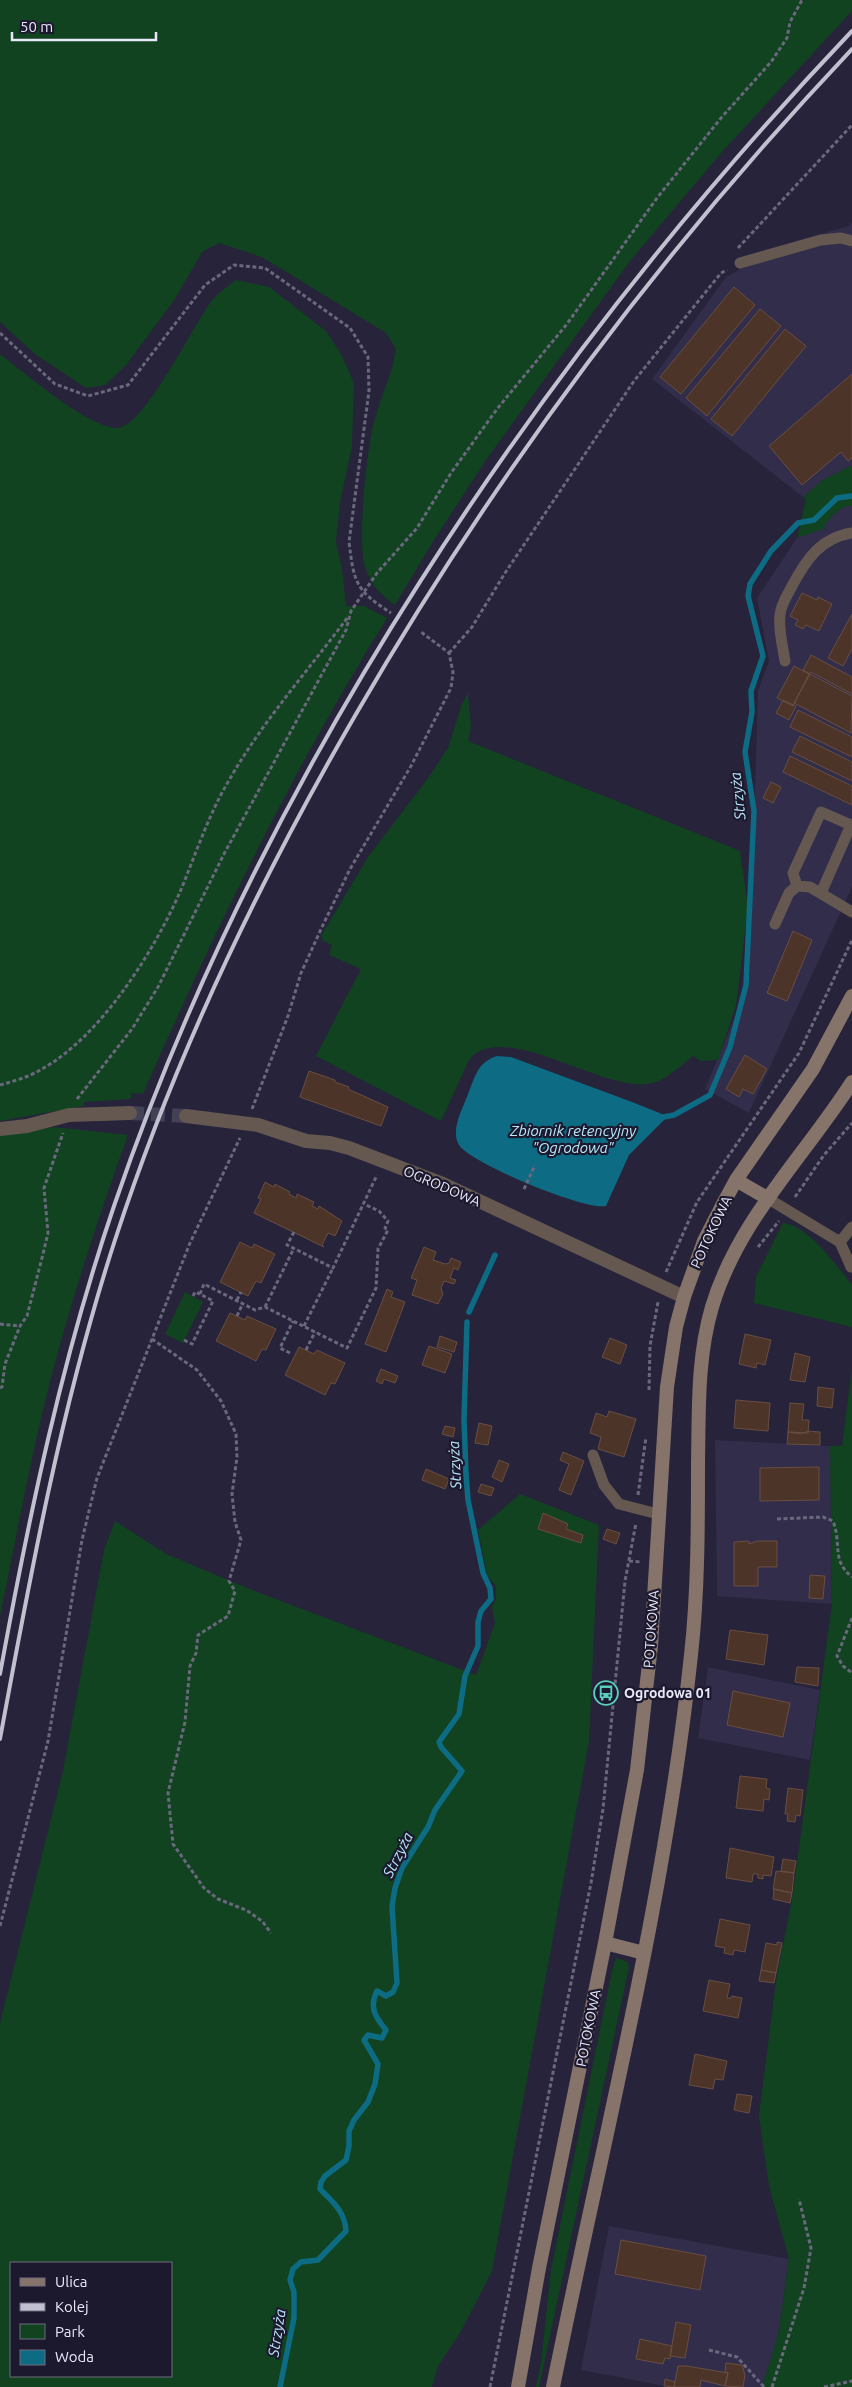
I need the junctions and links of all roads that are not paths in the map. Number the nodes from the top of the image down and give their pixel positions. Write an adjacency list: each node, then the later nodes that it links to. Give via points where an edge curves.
1 (852, 241): 2 (lane, via 840,238 821,240)
2 (740, 263)
3 (852, 533): 4 (lane, via 838,536 812,553 782,605 780,617)
4 (785, 661)
5 (797, 886): 6 (lane, via 810,887); 6 (lane, via 793,873 822,812 851,825); 8 (lane, via 789,892)
6 (821, 893): 7 (lane)
7 (852, 912)
8 (775, 924)
9 (852, 996): 14 (main road, POTOKOWA, via 813,1068)
10 (852, 1082): 15 (main road, POTOKOWA)
11 (130, 1113): 13 (street, via 69,1115)
12 (186, 1116): 19 (street, OGRODOWA, via 246,1122 306,1141 348,1147 443,1184)
13 (0, 1129)
14 (736, 1180): 15 (main road); 19 (main road, POTOKOWA, via 704,1241)
15 (767, 1198): 17 (lane); 23 (main road, POTOKOWA, via 728,1263 706,1332 698,1408 698,1520 692,1653 668,1825)
16 (852, 1227): 17 (lane)
17 (840, 1242): 18 (lane)
18 (851, 1267)
19 (684, 1297): 21 (main road, POTOKOWA, via 668,1372)
20 (593, 1455): 21 (lane, via 604,1485 616,1501 623,1506)
21 (658, 1514): 22 (main road, POTOKOWA, via 645,1713)
22 (605, 1943): 23 (main road); 24 (main road, POTOKOWA)
23 (644, 1953): 25 (main road, POTOKOWA)
24 (518, 2387)
25 (553, 2387)

